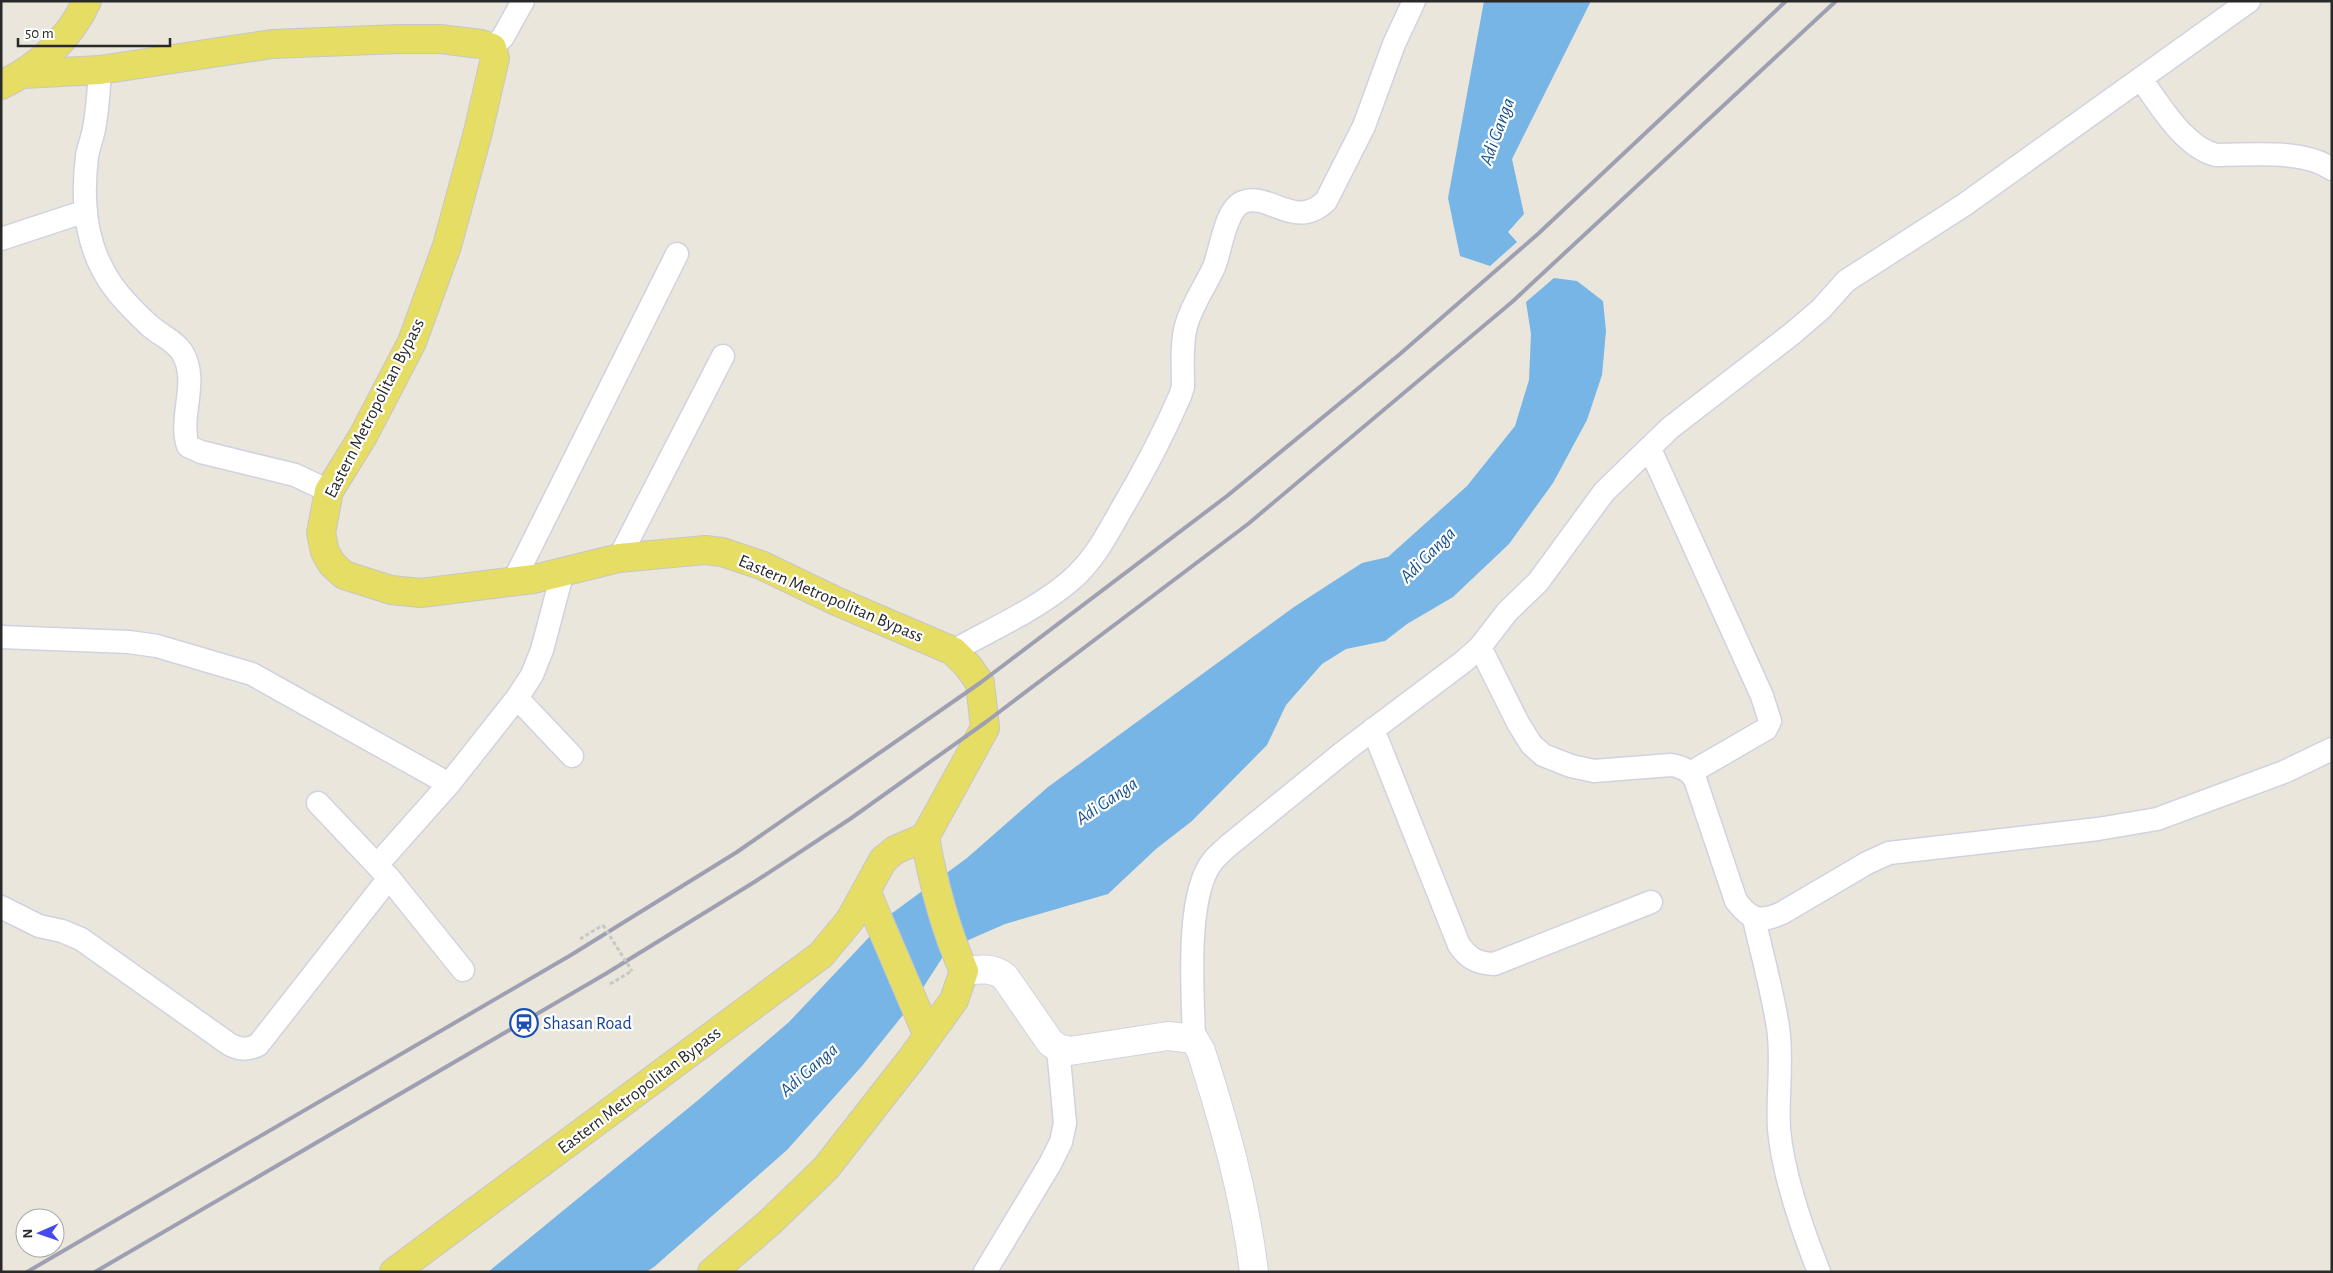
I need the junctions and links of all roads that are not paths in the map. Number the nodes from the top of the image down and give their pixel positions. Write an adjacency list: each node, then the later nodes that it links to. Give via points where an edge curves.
1 (87, 1): 8 (main road, via 65,36 44,58)
2 (523, 1): 5 (street, via 503,37)
3 (1414, 1): 21 (street, via 1394,44 1364,126 1326,201 1317,210 1307,213 1253,200 1236,206 1230,214 1214,267 1186,327 1180,396 1154,452 1097,550 1071,581 1048,598)
4 (2249, 1): 7 (street)
5 (492, 48): 6 (main road, via 440,39 272,44); 15 (main road, Eastern Metropolitan Bypass, via 495,58 478,132 446,246 412,342 363,436)
6 (100, 70): 8 (main road); 10 (street, via 95,125 87,155)
7 (2140, 79): 9 (street, via 2189,141 2204,152 2311,159); 14 (street, via 1964,205 1846,280 1821,309 1670,428)
8 (12, 80)
9 (2332, 170)
10 (86, 211): 11 (street); 15 (street, via 92,248 112,286 151,327 183,353 189,380 185,426 188,446 295,475)
11 (1, 240)
12 (677, 254): 18 (street)
13 (723, 356): 16 (street)
14 (1650, 449): 20 (street, via 1604,492 1538,582 1507,612); 26 (street, via 1762,696 1770,721 1766,729)
15 (329, 491): 18 (main road, Eastern Metropolitan Bypass, via 321,533 325,552 344,575 391,590 421,593)
16 (619, 558): 17 (main road, Eastern Metropolitan Bypass); 21 (main road, Eastern Metropolitan Bypass, via 705,550 722,552 761,565)
17 (563, 571): 18 (main road, Eastern Metropolitan Bypass); 22 (street, via 542,650)
18 (513, 582)
19 (1, 636): 27 (street, via 157,646 252,674)
20 (1480, 647): 23 (street); 26 (street, via 1518,723 1531,744 1543,755 1571,766 1594,770 1672,765)
21 (953, 651): 29 (main road, Eastern Metropolitan Bypass, via 980,683 985,728)
22 (517, 698): 25 (street); 27 (street)
23 (1373, 729): 32 (street, via 1459,945 1467,956 1480,963 1494,964); 38 (street, via 1211,863 1200,889 1194,924)
24 (2332, 749): 34 (street, via 2284,772 2157,819 1889,854 1867,863 1782,913)
25 (572, 756)
26 (1690, 772): 34 (street, via 1736,901)
27 (449, 784): 30 (street)
28 (318, 803): 30 (street)
29 (925, 837): 31 (main road, Eastern Metropolitan Bypass, via 895,850 883,860); 35 (main road, via 932,873)
30 (383, 872): 33 (street, via 258,1045 249,1049 229,1044 81,939 39,926); 36 (street)
31 (869, 899): 37 (main road); 40 (main road, Eastern Metropolitan Bypass, via 821,955)
32 (1651, 902)
33 (1, 907)
34 (1754, 919): 44 (street, via 1780,1047 1779,1131 1794,1196)
35 (960, 963): 37 (main road, via 954,1000); 39 (main road, via 998,971 1005,977 1050,1042)
36 (463, 970)
37 (928, 1036): 41 (main road, via 826,1168)
38 (1194, 1039): 39 (main road, via 1168,1036 1070,1051); 43 (main road, via 1201,1051 1229,1145)
39 (1058, 1048): 42 (street, via 1065,1123 1061,1142)
40 (394, 1272)
41 (712, 1272)
42 (984, 1272)
43 (1254, 1272)
44 (1819, 1272)

